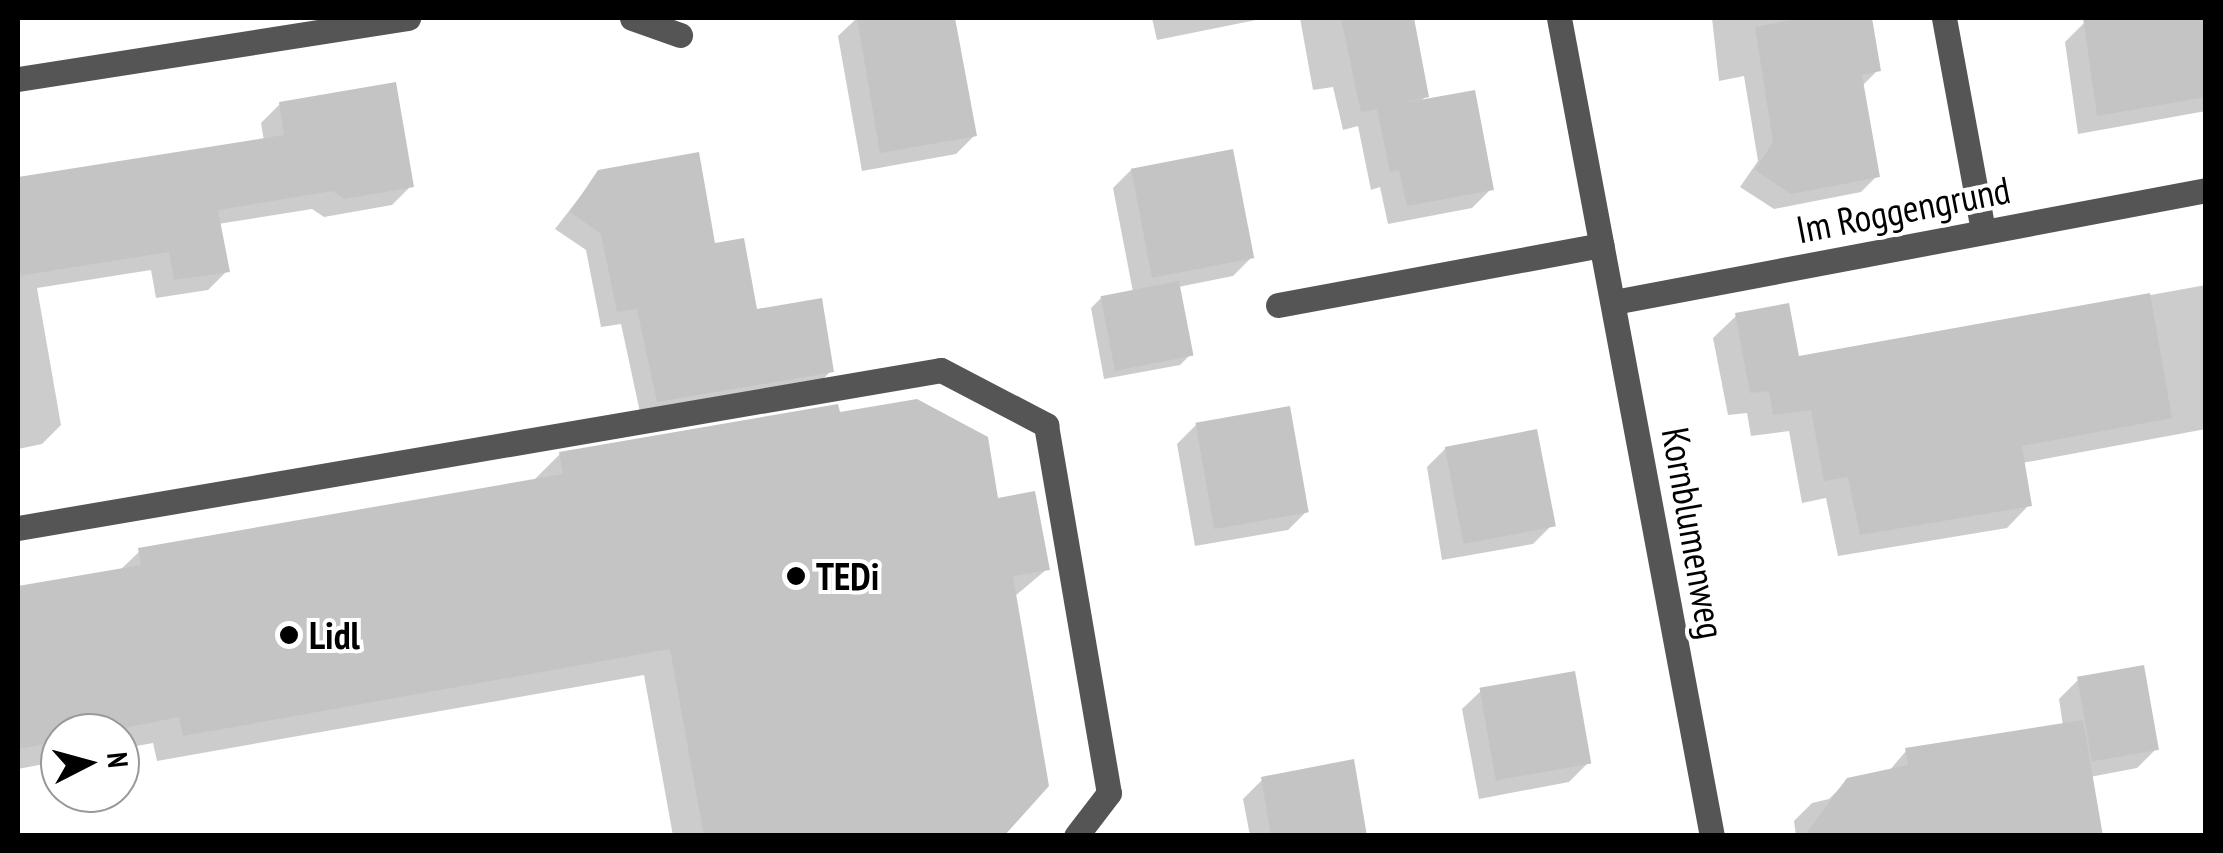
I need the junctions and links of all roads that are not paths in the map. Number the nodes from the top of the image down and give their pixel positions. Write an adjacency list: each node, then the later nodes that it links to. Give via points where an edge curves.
1 (408, 18): 6 (street)
2 (632, 18): 5 (street)
3 (1559, 18): 9 (street, Kornblumenweg)
4 (1944, 18): 8 (street)
5 (680, 35)
6 (18, 79)
7 (2206, 190): 8 (street, Im Roggengrund)
8 (1983, 231): 10 (street, Im Roggengrund)
9 (1601, 245): 10 (street, Kornblumenweg); 11 (street)
10 (1614, 302): 14 (street, Kornblumenweg)
11 (1278, 305)
12 (18, 528): 13 (street, via 941,370 1046,426 1108,794)
13 (1076, 836)
14 (1712, 836)

